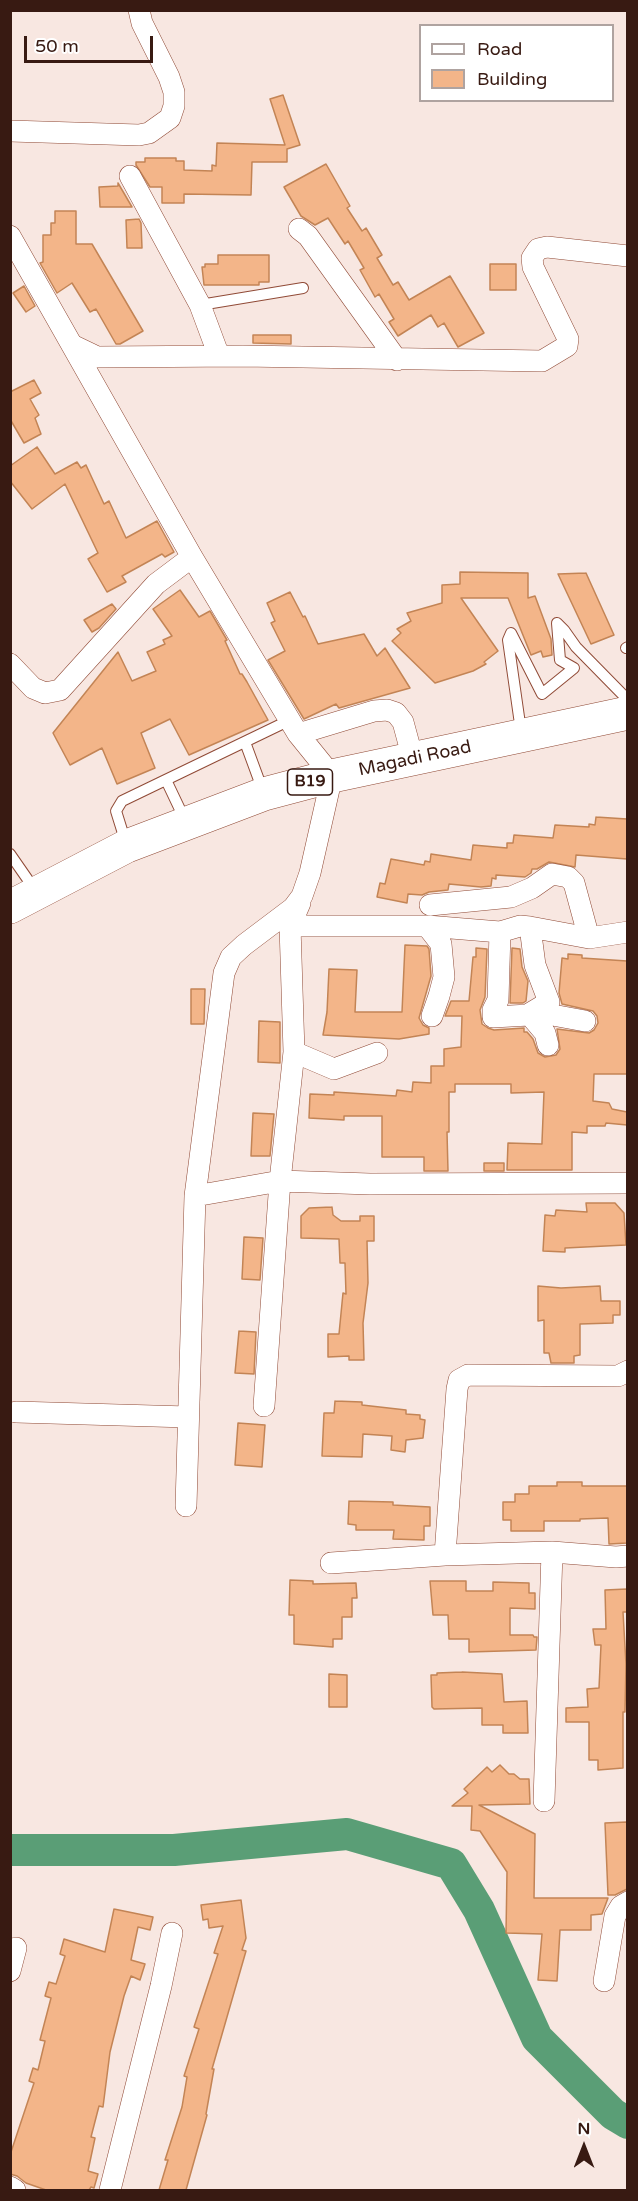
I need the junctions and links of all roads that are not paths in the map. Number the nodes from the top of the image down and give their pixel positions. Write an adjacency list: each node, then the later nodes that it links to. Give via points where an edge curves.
1 (139, 10): 2 (street, via 171,85 174,106 170,118 149,133 139,135)
2 (10, 131)
3 (130, 176): 8 (street)
4 (299, 229): 11 (street, via 308,236)
5 (10, 236): 9 (street)
6 (627, 256): 11 (street, via 538,249 532,258 533,267 568,339 567,346 542,361)
7 (303, 288): 8 (lane)
8 (200, 305): 10 (street)
9 (72, 345): 10 (street, via 97,357); 12 (street)
10 (219, 356): 11 (street)
11 (397, 360)
12 (192, 557): 13 (street, via 156,584 60,690 45,693 33,688); 16 (street)
13 (10, 664)
14 (627, 700): 17 (lane, via 557,623 560,660 574,668 542,694 511,633 508,640)
15 (627, 713): 17 (highway, Magadi Road / B19)
16 (294, 727): 18 (lane); 19 (street, via 387,710 403,722); 20 (street)
17 (522, 737): 19 (highway, Magadi Road / B19)
18 (245, 742): 21 (lane); 22 (lane)
19 (413, 759): 20 (highway, Magadi Road / B19)
20 (332, 776): 22 (highway, Magadi Road / B19); 26 (street)
21 (166, 780): 23 (lane); 24 (lane, via 118,806 116,811)
22 (264, 794): 23 (highway, Magadi Road / B19)
23 (187, 823): 24 (highway, Magadi Road / B19)
24 (127, 846): 28 (highway, Magadi Road / B19)
25 (10, 854): 28 (lane)
26 (302, 896): 30 (street); 42 (street, via 293,908 231,957 224,973)
27 (511, 897): 29 (street); 31 (street); 33 (street, via 552,874 568,877 574,883)
28 (24, 900)
29 (429, 915): 30 (street); 31 (street); 35 (street, via 441,944 444,976)
30 (290, 926): 38 (street)
31 (516, 928): 33 (street); 34 (street, via 549,1002); 34 (street, via 493,1017)
32 (627, 932): 33 (street)
33 (589, 938)
34 (529, 1014): 36 (street); 37 (street, via 545,1033)
35 (432, 1016)
36 (585, 1021)
37 (548, 1045)
38 (294, 1052): 39 (street, via 334,1069); 40 (street)
39 (377, 1053)
40 (280, 1181): 41 (street); 42 (street); 44 (street)
41 (627, 1183)
42 (195, 1196): 46 (street)
43 (627, 1371): 49 (street, via 618,1376 468,1375 459,1380)
44 (264, 1406)
45 (16, 1412): 46 (street)
46 (188, 1417): 47 (street)
47 (186, 1506)
48 (552, 1552): 49 (street); 50 (street); 52 (street)
49 (445, 1555): 51 (street)
50 (627, 1556)
51 (331, 1563)
52 (544, 1801)
53 (627, 1902): 57 (street, via 615,1916)
54 (172, 1933): 60 (street)
55 (16, 1948): 56 (street)
56 (10, 1971)
57 (604, 1981)
58 (10, 2187): 59 (street)
59 (15, 2190)
60 (110, 2190)

